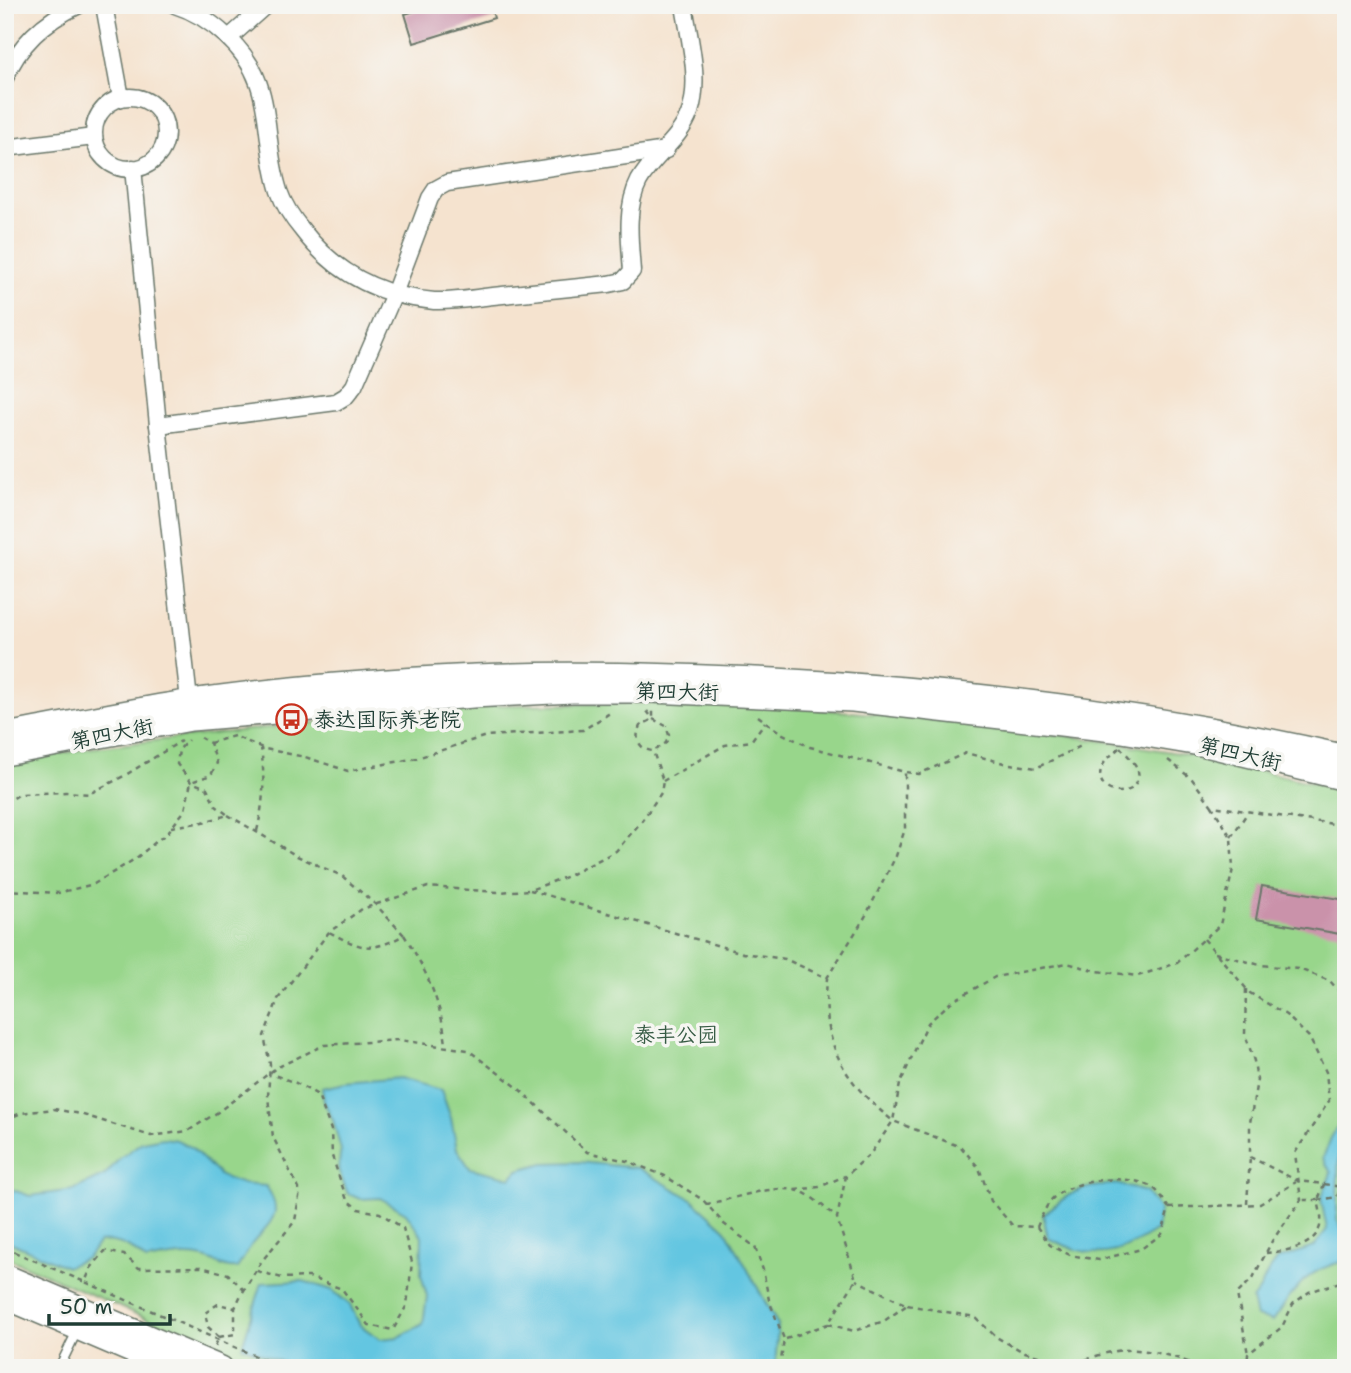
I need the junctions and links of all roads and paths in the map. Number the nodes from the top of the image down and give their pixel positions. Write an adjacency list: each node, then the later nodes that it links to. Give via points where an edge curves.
1 (79, 5): 7 (street, via 34,34 15,56)
2 (104, 5): 8 (street)
3 (175, 5): 6 (street)
4 (266, 5): 6 (street)
5 (684, 5): 11 (street, via 694,91 684,125)
6 (229, 38): 13 (street, via 259,80 276,182 291,216 331,262)
7 (5, 78)
8 (121, 98): 9 (street, via 100,113); 12 (street, via 148,102 165,123 166,137 159,154)
9 (94, 137): 10 (street); 12 (street, via 106,160)
10 (5, 148)
11 (666, 150): 13 (street, via 447,183 430,198); 13 (street, via 639,181 629,225 632,271 624,281 437,301)
12 (132, 169): 14 (street)
13 (394, 294): 14 (street, via 354,386 336,402)
14 (158, 425): 18 (street)
15 (651, 703): 18 (street, 第四大街, via 572,691); 19 (path); 19 (path); 19 (path); 33 (street, 第四大街, via 853,700 1122,732 1206,746)
16 (620, 706): 25 (path, via 583,730 486,736 417,758 348,771)
17 (753, 713): 20 (path)
18 (191, 718): 21 (street, 第四大街); 23 (path); 29 (street, 第四大街); 31 (street, 第四大街, via 329,686 438,678 659,674 981,695 1251,735); 35 (path, via 177,764); 36 (path, via 124,776 89,794 20,794)
19 (653, 719): 28 (path, via 666,726 669,735 667,743); 28 (path, via 640,726 636,736 638,744)
20 (765, 722): 32 (path, via 810,747); 34 (path, via 751,741 725,745)
21 (5, 735)
22 (1089, 742): 32 (path, via 1035,768 966,753 919,774)
23 (210, 743): 25 (path, via 234,736); 35 (path, via 217,763 211,775)
24 (1110, 745): 26 (path)
25 (261, 747): 42 (path, via 265,774)
26 (1120, 747): 26 (path, via 1100,771 1106,788 1118,793 1131,789 1139,772); 27 (path)
27 (1131, 749)
28 (653, 751): 34 (path)
29 (5, 754)
30 (1163, 755): 37 (path, via 1192,779)
31 (1346, 757)
32 (905, 772): 51 (path, via 905,829 896,856 866,917)
33 (1346, 779)
34 (663, 781): 45 (path, via 661,793 616,851)
35 (191, 782): 39 (path, via 207,788 216,806); 41 (path, via 185,810)
36 (5, 803)
37 (1212, 806): 38 (path); 43 (path)
38 (1248, 812): 40 (path); 43 (path)
39 (228, 815): 41 (path); 42 (path)
40 (1346, 826)
41 (171, 827): 44 (path, via 135,859 94,884 58,893)
42 (257, 831): 46 (path, via 342,876)
43 (1231, 837): 49 (path, via 1233,869 1220,925)
44 (5, 890)
45 (530, 890): 46 (path, via 428,887); 51 (path, via 743,953 785,959)
46 (375, 904): 47 (path); 48 (path)
47 (328, 932): 48 (path, via 352,944 380,948); 55 (path, via 278,999 264,1036)
48 (404, 935): 54 (path, via 431,986)
49 (1204, 939): 50 (path); 57 (path, via 1177,963 1138,976 1068,964 995,977 951,1002 928,1023 900,1084)
50 (1215, 953): 52 (path); 53 (path, via 1300,969 1330,981)
51 (827, 978): 57 (path, via 825,1007 833,1049 853,1083)
52 (1246, 989): 58 (path, via 1245,1034 1257,1080); 60 (path, via 1286,1015 1309,1037 1326,1072 1329,1101 1295,1153)
53 (1346, 999)
54 (446, 1046): 55 (path, via 399,1040 324,1045); 66 (path, via 468,1050 517,1087 587,1152 664,1176)
55 (270, 1074): 56 (path, via 188,1131 151,1136 54,1109); 73 (path, via 273,1137 300,1191 295,1221); 73 (path, via 318,1096 347,1200 403,1228 412,1262 407,1305 393,1330 369,1325 342,1289 309,1278 282,1278)
56 (5, 1120)
57 (893, 1121): 59 (path, via 871,1153); 70 (path, via 961,1147 979,1168 991,1201 1013,1226)
58 (1250, 1157): 60 (path); 67 (path)
59 (846, 1176): 63 (path); 69 (path)
60 (1297, 1181): 61 (path); 65 (path); 67 (path, via 1259,1203)
61 (1324, 1184): 62 (path); 64 (path)
62 (1343, 1187): 64 (path, via 1337,1197)
63 (795, 1190): 66 (path, via 754,1192); 69 (path)
64 (1318, 1199): 65 (path); 72 (path, via 1321,1222 1314,1236 1297,1250)
65 (1301, 1200): 72 (path)
66 (706, 1204): 85 (path, via 754,1247)
67 (1247, 1204): 68 (path)
68 (1169, 1208): 70 (path, via 1153,1188 1098,1180 1068,1187 1051,1199); 70 (path, via 1163,1234 1141,1249 1099,1260 1070,1255 1050,1245)
69 (837, 1218): 75 (path)
70 (1037, 1227)
71 (5, 1248): 77 (path)
72 (1266, 1253): 86 (path, via 1253,1278 1237,1294)
73 (257, 1271): 78 (path)
74 (5, 1276): 88 (street)
75 (856, 1280): 80 (path); 82 (path)
76 (1346, 1280): 86 (path, via 1309,1292 1293,1304 1282,1327)
77 (85, 1282): 78 (path, via 105,1251 124,1255 139,1268 201,1267 228,1274); 84 (path)
78 (244, 1290): 81 (path)
79 (5, 1297): 83 (street)
80 (907, 1305): 82 (path, via 884,1321 854,1331); 87 (path, via 975,1317 996,1337 1022,1351)
81 (235, 1308): 84 (path, via 235,1334); 84 (path, via 218,1304 205,1313 208,1327)
82 (828, 1324): 85 (path)
83 (78, 1328): 89 (lane); 90 (street)
84 (219, 1338): 88 (path); 91 (path)
85 (784, 1339): 92 (path)
86 (1248, 1354): 95 (path)
87 (1075, 1364): 93 (path); 94 (path, via 1127,1350 1183,1359)
88 (215, 1365)
89 (59, 1368)
90 (170, 1368)
91 (283, 1368)
92 (780, 1368)
93 (1068, 1368)
94 (1201, 1368)
95 (1247, 1368)

